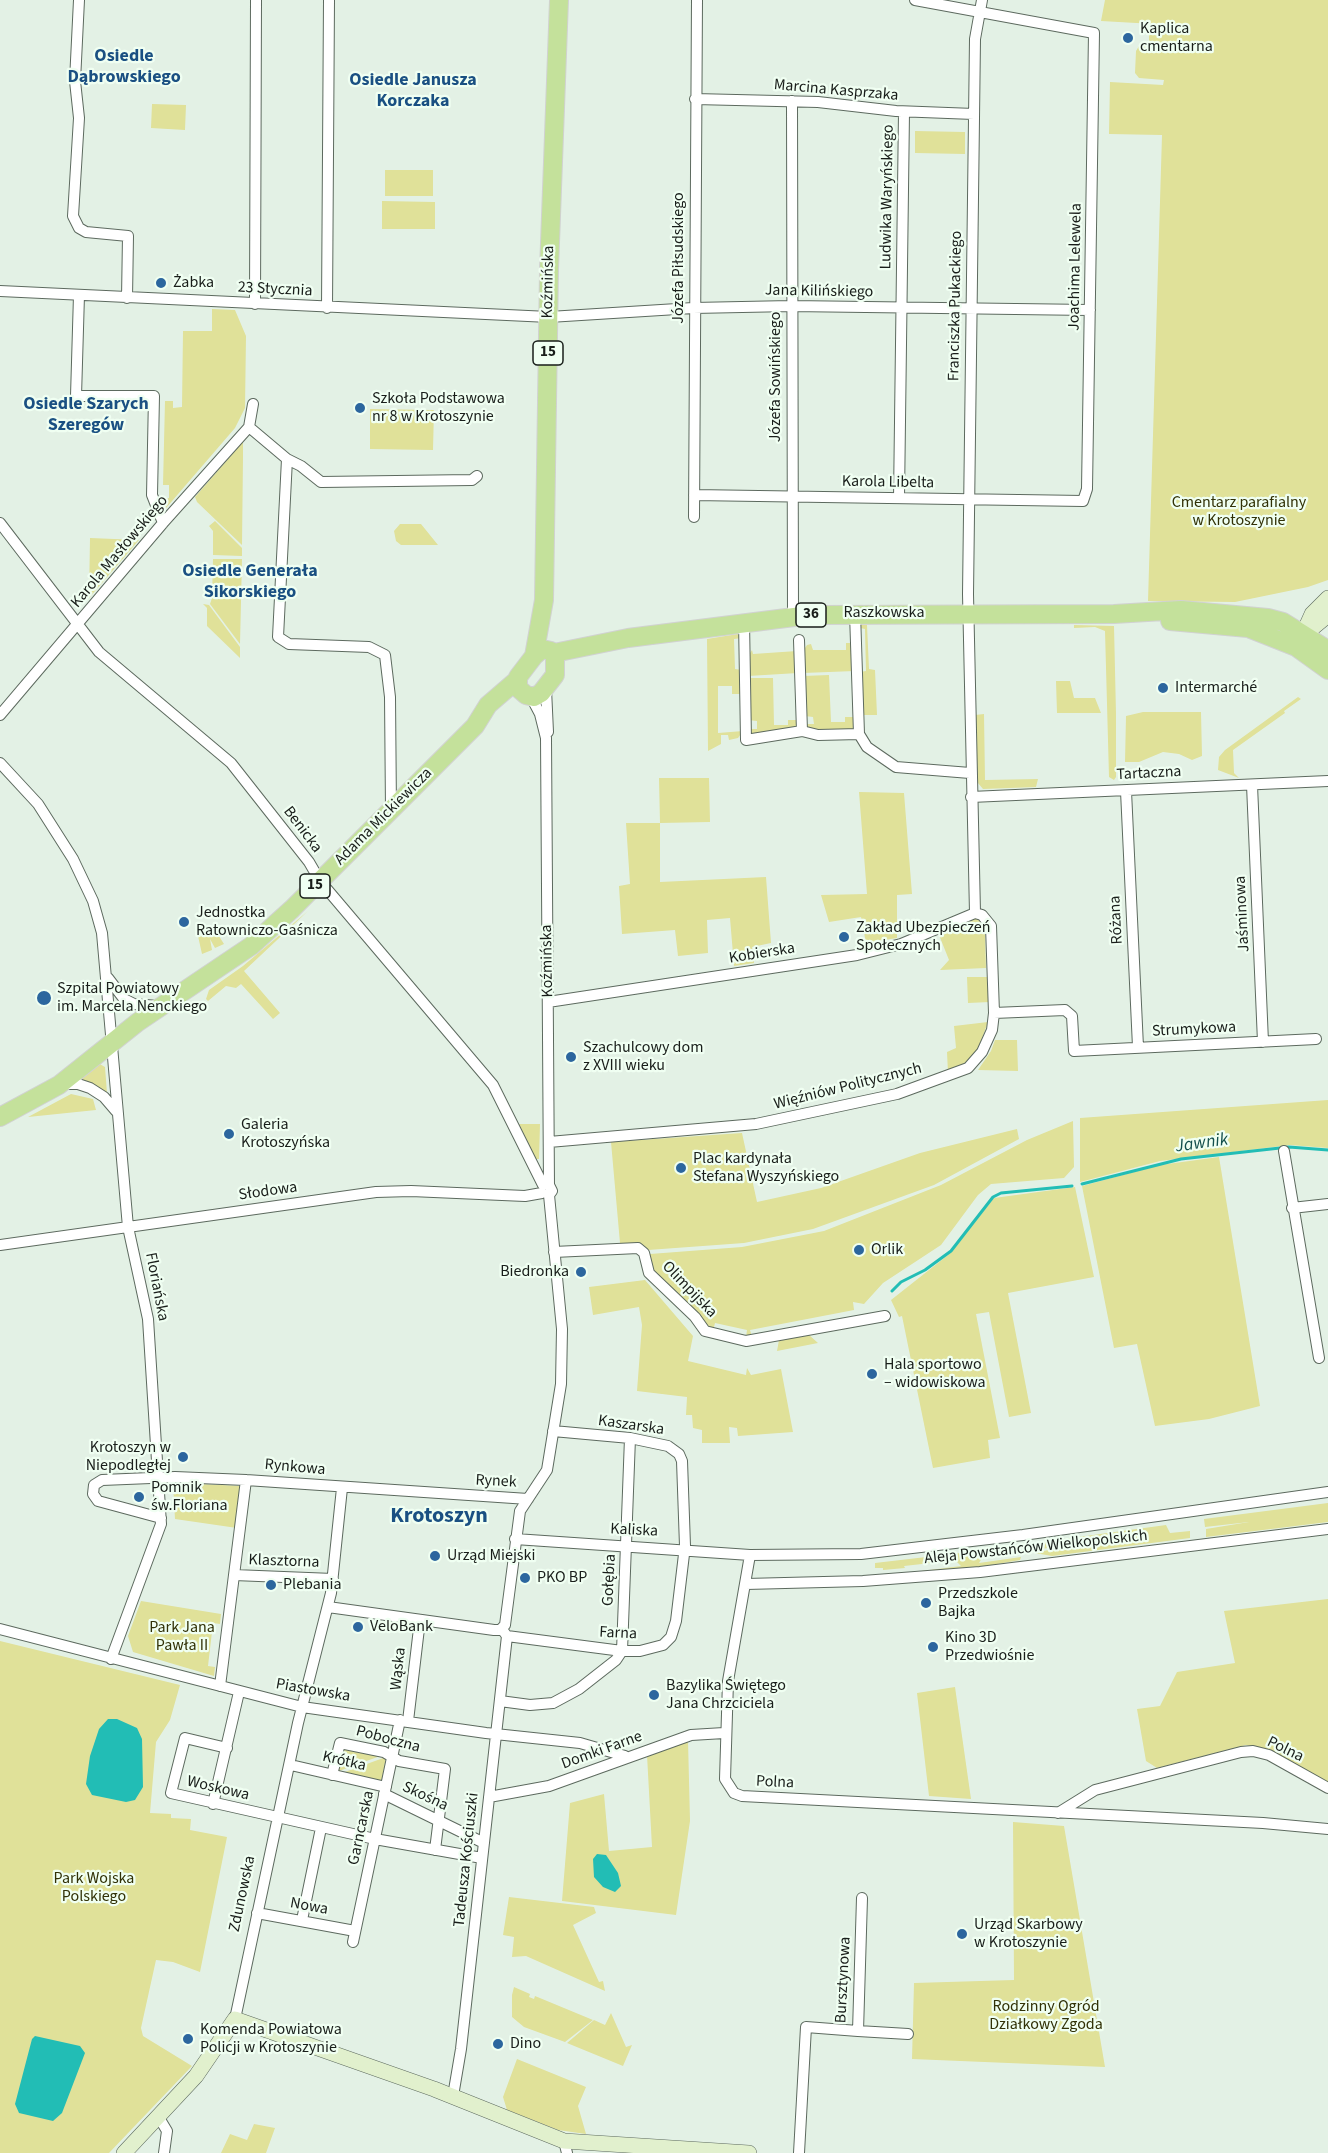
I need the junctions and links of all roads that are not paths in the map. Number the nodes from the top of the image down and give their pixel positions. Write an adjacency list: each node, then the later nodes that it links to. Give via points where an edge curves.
1 (80, 0): 15 (street, via 74,216 79,228 86,232 128,236)
2 (256, 0): 16 (street)
3 (329, 0): 18 (street)
4 (559, 0): 23 (main road, Koźmińska / 15)
5 (697, 0): 9 (street, Józefa Piłsudskiego)
6 (915, 0): 8 (street)
7 (982, 0): 8 (street, Franciszka Pukackiego)
8 (979, 12): 12 (street, Franciszka Pukackiego); 22 (street, Joachima Lelewela, via 1094,33)
9 (695, 99): 10 (street, Marcina Kasprzaka); 19 (street, Józefa Piłsudskiego)
10 (792, 101): 11 (street, Marcina Kasprzaka); 17 (street, Józefa Sowińskiego)
11 (904, 112): 12 (street, Marcina Kasprzaka); 20 (street, Ludwika Waryńskiego)
12 (974, 114): 21 (street, Franciszka Pukackiego)
13 (0, 291): 14 (street, 23 Stycznia)
14 (79, 295): 15 (street, 23 Stycznia); 35 (street, via 76,396 154,396 152,495)
15 (127, 298): 16 (street, 23 Stycznia)
16 (255, 304): 18 (street, 23 Stycznia)
17 (791, 306): 19 (street, Jana Kilińskiego); 20 (street, Jana Kilińskiego); 29 (street, Józefa Sowińskiego)
18 (327, 308): 23 (street, 23 Stycznia)
19 (693, 308): 23 (street, Jana Kilińskiego); 28 (street, Józefa Piłsudskiego)
20 (902, 308): 21 (street, Jana Kilińskiego); 30 (street, Ludwika Waryńskiego)
21 (970, 310): 22 (street, Jana Kilińskiego); 31 (street, Franciszka Pukackiego)
22 (1090, 310): 32 (street, Joachima Lelewela, via 1087,489)
23 (549, 317): 48 (main road, Koźmińska / 15, via 544,600)
24 (253, 404): 25 (street)
25 (249, 427): 26 (street); 35 (street, Karola Masłowskiego)
26 (287, 459): 27 (street, via 321,482 472,480); 61 (street, via 278,637 289,644 369,647 385,655 390,697)
27 (477, 476)
28 (694, 495): 29 (street, Karola Libelta); 33 (street, Józefa Piłsudskiego)
29 (791, 497): 30 (street, Karola Libelta); 40 (street, Józefa Sowińskiego)
30 (899, 498): 31 (street, Karola Libelta)
31 (969, 499): 32 (street, Karola Libelta); 38 (street, Franciszka Pukackiego)
32 (1083, 501)
33 (694, 517)
34 (0, 523): 44 (street, Benicka)
35 (163, 523): 44 (street, Karola Masłowskiego)
36 (1328, 598): 41 (street)
37 (855, 613): 38 (main road, Raszkowska / 36); 40 (main road, Raszkowska / 36); 53 (street)
38 (968, 613): 39 (main road, Raszkowska / 36); 56 (street)
39 (1114, 614): 43 (main road, Raszkowska / 36, via 1217,611); 46 (main road, Raszkowska / 36, via 1248,628)
40 (793, 616): 42 (main road, Raszkowska / 36)
41 (1322, 616): 43 (street); 46 (street); 47 (street)
42 (744, 621): 48 (main road, Raszkowska / 36, via 656,636 635,645 575,658); 52 (street, via 746,740)
43 (1283, 622): 46 (main road, Raszkowska / 36)
44 (78, 624): 51 (street, Karola Masłowskiego); 62 (street, Benicka, via 99,652 127,678 231,763)
45 (799, 640): 52 (street)
46 (1300, 641): 47 (main road, 36); 49 (main road, 36)
47 (1327, 649)
48 (549, 657): 50 (main road, 15); 50 (main road, 15)
49 (1328, 670)
50 (530, 690): 54 (street, Koźmińska); 54 (street, Koźmińska, via 549,727); 61 (main road, Adama Mickiewicza / 15, via 507,701 475,726)
51 (0, 715)
52 (802, 731): 53 (street, via 813,735)
53 (859, 735): 56 (street, via 867,747 896,767)
54 (546, 738): 65 (street, Koźmińska)
55 (0, 763): 64 (street, Floriańska, via 38,804 73,858 93,901 102,933)
56 (970, 773): 60 (street)
57 (1328, 781): 58 (street, Tartaczna)
58 (1252, 785): 59 (street, Tartaczna); 70 (street, Jaśminowa)
59 (1126, 791): 60 (street, Tartaczna); 71 (street, Różana)
60 (971, 797): 63 (street)
61 (391, 810): 62 (main road, Adama Mickiewicza / 15)
62 (320, 881): 66 (main road, Adama Mickiewicza / 15, via 251,946); 77 (street, Benicka, via 493,1085)
63 (975, 913): 65 (street, Kobierska, via 901,944 857,955); 67 (street, Więźniów Politycznych, via 991,926)
64 (106, 975): 66 (street, via 124,999 134,1005); 69 (street, Floriańska)
65 (548, 1002): 75 (street, Koźmińska)
66 (164, 1005): 69 (main road, Adama Mickiewicza / 15)
67 (994, 1013): 71 (street, Strumykowa, via 1065,1010 1072,1016 1074,1051); 75 (street, Więźniów Politycznych, via 992,1030 982,1052 968,1068 897,1094 756,1124)
68 (1316, 1039): 70 (street, Strumykowa)
69 (110, 1042): 72 (main road, Adama Mickiewicza / 15); 73 (street, Floriańska)
70 (1263, 1042): 71 (street, Strumykowa)
71 (1138, 1047)
72 (59, 1084): 73 (street, via 90,1088); 74 (main road, Adama Mickiewicza / 15)
73 (116, 1111): 80 (street, Floriańska)
74 (0, 1117)
75 (549, 1142): 77 (street, Koźmińska)
76 (1284, 1151): 79 (street)
77 (546, 1190): 80 (street, Słodowa, via 525,1196 376,1192); 82 (street, Koźmińska)
78 (1328, 1204): 79 (street)
79 (1292, 1208): 84 (street)
80 (128, 1227): 81 (street, Słodowa); 87 (street, Floriańska, via 148,1319)
81 (0, 1245)
82 (555, 1256): 83 (street, Olimpijska, via 638,1248 644,1253 649,1273 705,1331 746,1341); 85 (street, Koźmińska, via 563,1350)
83 (885, 1316)
84 (1320, 1358)
85 (553, 1431): 86 (street, Kaszarska); 91 (street, Koźmińska, via 546,1470)
86 (630, 1438): 95 (street, Gołębia); 96 (street, Kaszarska, via 668,1446 679,1454)
87 (157, 1475): 88 (street, Rynkowa); 92 (street, Floriańska); 92 (street, Rynkowa, via 102,1480 94,1485 93,1491 98,1501)
88 (246, 1480): 89 (street, Rynkowa); 98 (street)
89 (342, 1488): 91 (street, Rynek); 99 (street)
90 (1328, 1492): 97 (street, Aleja Powstańców Wielkopolskich, via 932,1547 861,1554)
91 (528, 1499): 94 (street, Rynek, via 520,1511)
92 (161, 1518): 106 (street, Floriańska, via 157,1539)
93 (1328, 1529): 100 (street, Aleja Powstańców Wielkopolskich, via 980,1572)
94 (515, 1539): 95 (street, Kaliska); 104 (street, Rynek)
95 (626, 1545): 96 (street, Kaliska); 105 (street, Gołębia)
96 (685, 1549): 97 (street, Kaliska); 105 (street, Farna, via 671,1637 656,1648)
97 (750, 1555): 100 (street, Polna)
98 (234, 1575): 99 (street, Klasztorna); 107 (street)
99 (333, 1579): 101 (street)
100 (746, 1584): 112 (street, Polna, via 728,1681)
101 (328, 1607): 102 (street); 110 (street, Zdunowska)
102 (420, 1620): 104 (street); 111 (street, Wąska)
103 (0, 1629): 106 (street, Piastowska)
104 (505, 1633): 105 (street, Farna); 109 (street, Tadeusza Kościuszki)
105 (622, 1651): 109 (street, via 579,1689 553,1703)
106 (111, 1659): 107 (street, Piastowska)
107 (220, 1686): 108 (street, Piastowska)
108 (239, 1692): 110 (street, Piastowska); 114 (street)
109 (500, 1701): 113 (street, Tadeusza Kościuszki)
110 (302, 1707): 111 (street, Piastowska); 124 (street, Zdunowska)
111 (404, 1720): 113 (street, Piastowska); 116 (street, Garncarska)
112 (724, 1733): 115 (street, Domki Farne, via 691,1735); 123 (street, Polna, via 724,1779 728,1787 742,1796)
113 (496, 1734): 115 (street, Piastowska, via 592,1746); 121 (street, Tadeusza Kościuszki)
114 (227, 1748): 122 (street); 122 (street, Woskowa, via 185,1738 171,1793)
115 (625, 1756): 121 (street, Domki Farne, via 549,1786)
116 (392, 1757): 118 (street, Poboczna, via 340,1743); 120 (street, Garncarska); 125 (street, Poboczna, via 445,1769)
117 (295, 1766): 118 (street, Krótka)
118 (332, 1775): 120 (street, Krótka)
119 (1328, 1788): 123 (street, Polna, via 1269,1755 1241,1752 1095,1790)
120 (385, 1790): 125 (street, Skośna); 128 (street, Garncarska)
121 (489, 1797): 129 (street, Tadeusza Kościuszki)
122 (213, 1804): 124 (street, Woskowa)
123 (1058, 1813): 127 (street, Polna)
124 (278, 1818): 126 (street, Woskowa); 133 (street, Zdunowska)
125 (439, 1819): 129 (street, Skośna); 130 (street)
126 (321, 1828): 128 (street, Woskowa); 134 (street)
127 (1328, 1829)
128 (375, 1839): 130 (street, Woskowa); 135 (street, Garncarska)
129 (484, 1843): 131 (street, Tadeusza Kościuszki)
130 (435, 1850): 131 (street, Woskowa)
131 (482, 1858): 139 (street, Tadeusza Kościuszki)
132 (862, 1898): 137 (street, Bursztynowa)
133 (257, 1912): 134 (street, Nowa); 136 (street, Zdunowska)
134 (302, 1920): 135 (street, Nowa)
135 (354, 1936)
136 (234, 2019): 139 (street); 140 (street, Zdunowska, via 196,2076)
137 (858, 2031): 138 (street); 145 (street, Bursztynowa, via 806,2027)
138 (908, 2034)
139 (453, 2096): 141 (street)
140 (158, 2116): 142 (street, Zdunowska); 143 (street, via 167,2131)
141 (566, 2147): 144 (street)
142 (124, 2153)
143 (164, 2153)
144 (749, 2153)
145 (799, 2153)

